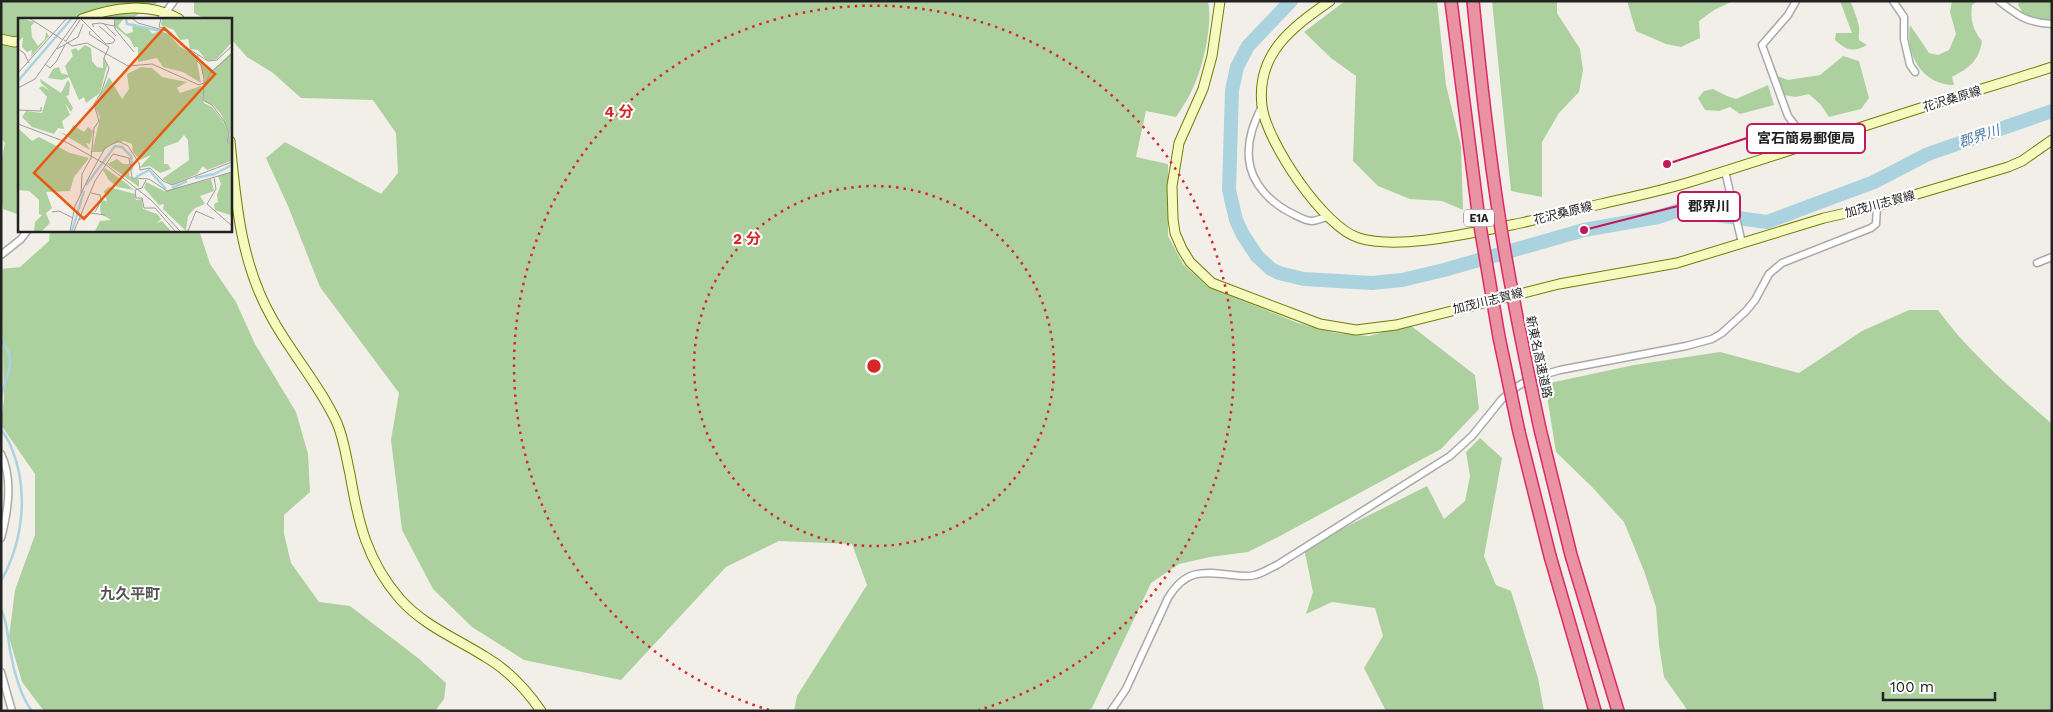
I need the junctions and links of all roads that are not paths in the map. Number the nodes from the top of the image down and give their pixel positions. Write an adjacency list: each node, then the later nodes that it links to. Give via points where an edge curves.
1 (174, 1): 9 (street)
2 (1220, 1): 24 (main road, 加茂川志賀線, via 1212,56 1203,89 1180,143 1172,186 1175,234 1197,269 1212,283 1320,324 1370,329 1559,284 1676,263)
3 (1330, 1): 16 (main road, 花沢桑原線, via 1277,45 1262,74)
4 (1451, 1): 34 (highway, E1A, bridge, via 1479,220 1499,337 1550,556)
5 (1473, 1): 35 (highway, 新東名高速道路 / E1A, bridge, via 1484,112 1519,333 1571,555)
6 (1796, 1): 18 (street, via 1762,45 1788,116 1797,128 1810,133)
7 (1893, 1): 15 (street, via 1904,17 1904,39 1910,65)
8 (1999, 1): 11 (street, via 2017,16)
9 (164, 15): 10 (main road, via 127,7)
10 (86, 18)
11 (2052, 24)
12 (1, 39): 13 (main road)
13 (18, 41)
14 (2052, 67): 18 (main road, 花沢桑原線)
15 (1915, 72)
16 (1262, 106): 22 (main road, 花沢桑原線, via 1265,122 1276,145); 22 (street, via 1252,128 1249,158 1258,184 1281,208 1312,221)
17 (2052, 140): 21 (main road, 加茂川志賀線, via 2022,162)
18 (1814, 142): 20 (main road, 花沢桑原線)
19 (231, 152): 32 (main road, via 237,218 246,256 272,318 338,423 358,520 373,560 400,599 415,613 507,673 526,690)
20 (1725, 175): 22 (main road, 花沢桑原線, via 1474,233 1391,243 1357,238); 24 (street)
21 (1877, 206): 24 (main road, 加茂川志賀線); 33 (street, via 1876,224 1871,228 1782,262 1769,274 1746,311 1719,335 1686,346 1532,378 1502,399 1472,436 1450,456 1277,565 1254,575 1202,572 1188,576 1168,598 1126,689)
22 (1327, 217)
23 (27, 231): 25 (street)
24 (1740, 238)
25 (1, 255)
26 (2052, 257): 27 (street)
27 (2037, 263)
28 (1, 454): 29 (street, via 6,466 7,514)
29 (1, 538)
30 (1, 672): 31 (street)
31 (12, 711)
32 (541, 711)
33 (1111, 711)
34 (1595, 711)
35 (1618, 711)

